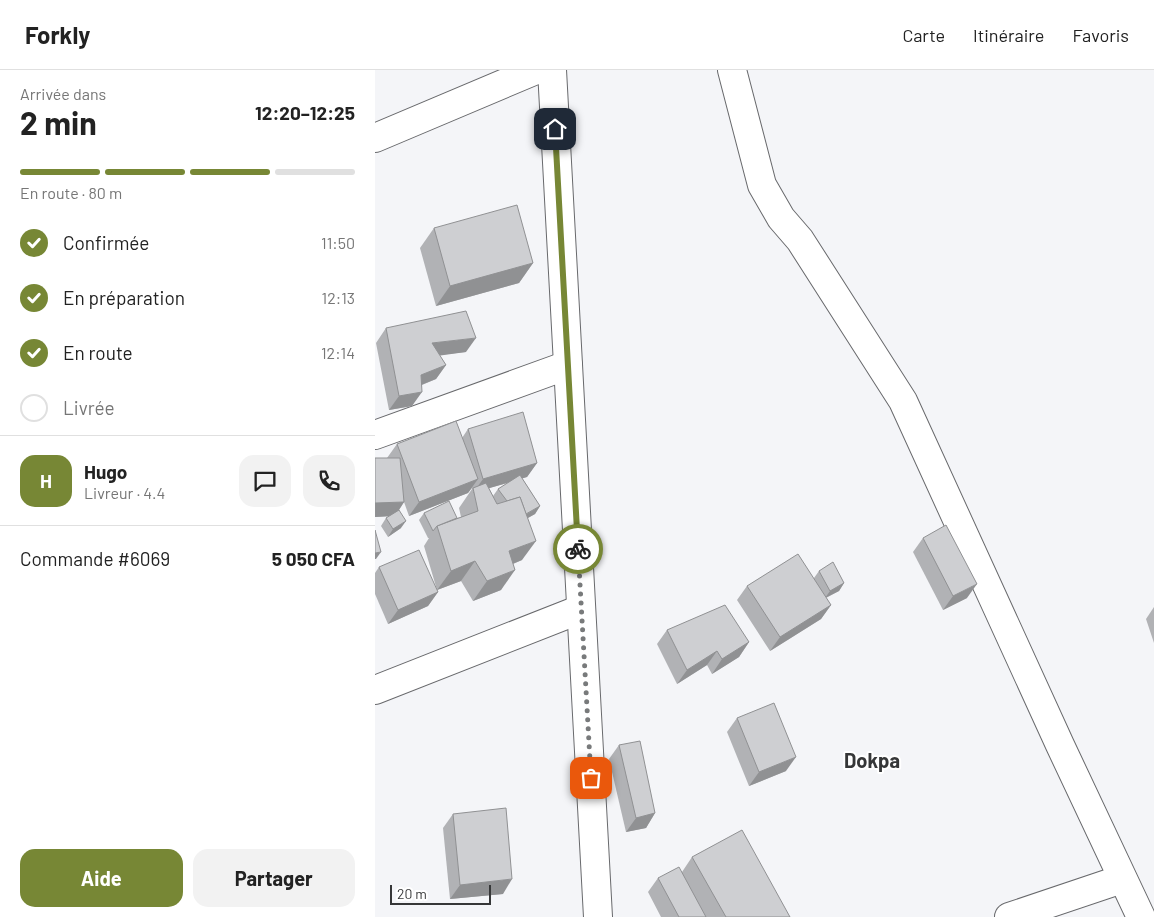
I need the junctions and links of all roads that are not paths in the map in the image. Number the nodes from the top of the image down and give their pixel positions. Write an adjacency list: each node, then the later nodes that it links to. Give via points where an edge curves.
1 (536, 70): 4 (street)
2 (552, 70): 5 (street)
3 (731, 70): 9 (street, via 762,184 781,218 800,240 903,400)
4 (375, 138)
5 (568, 365): 6 (street); 7 (street)
6 (375, 435)
7 (581, 609): 8 (street); 10 (street)
8 (375, 690)
9 (1122, 879): 11 (street); 12 (street)
10 (598, 917)
11 (1009, 917)
12 (1141, 917)

